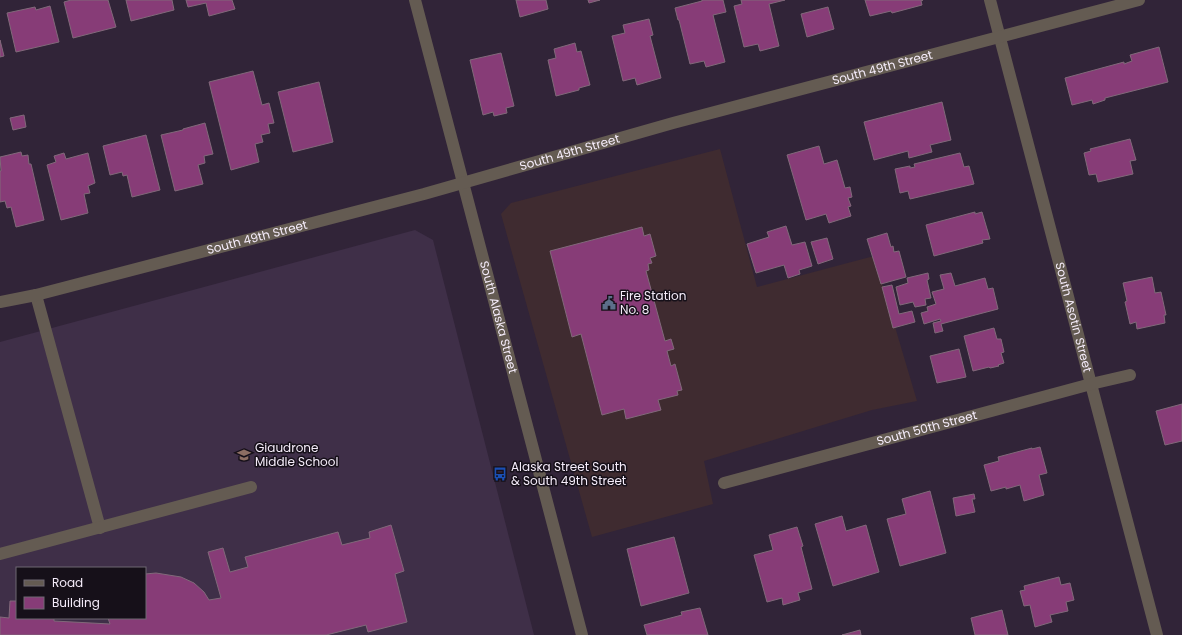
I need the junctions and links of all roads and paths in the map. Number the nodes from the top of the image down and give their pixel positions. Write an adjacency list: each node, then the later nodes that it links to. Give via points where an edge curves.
1 (415, 0): 5 (street, South Alaska Street)
2 (990, 0): 4 (street, South Asotin Street)
3 (1139, 0): 4 (street, South 49th Street)
4 (1000, 37): 5 (street, South 49th Street, via 673,123); 9 (street, South Asotin Street)
5 (462, 183): 6 (street, South 49th Street); 14 (street, South Alaska Street)
6 (36, 295): 7 (street, South 49th Street); 12 (street)
7 (0, 302)
8 (1130, 375): 9 (street, South 50th Street)
9 (1091, 384): 10 (street, South 50th Street); 15 (street, South Asotin Street)
10 (724, 483)
11 (251, 487): 12 (street)
12 (100, 528): 13 (street)
13 (0, 554)
14 (582, 635)
15 (1157, 635)

